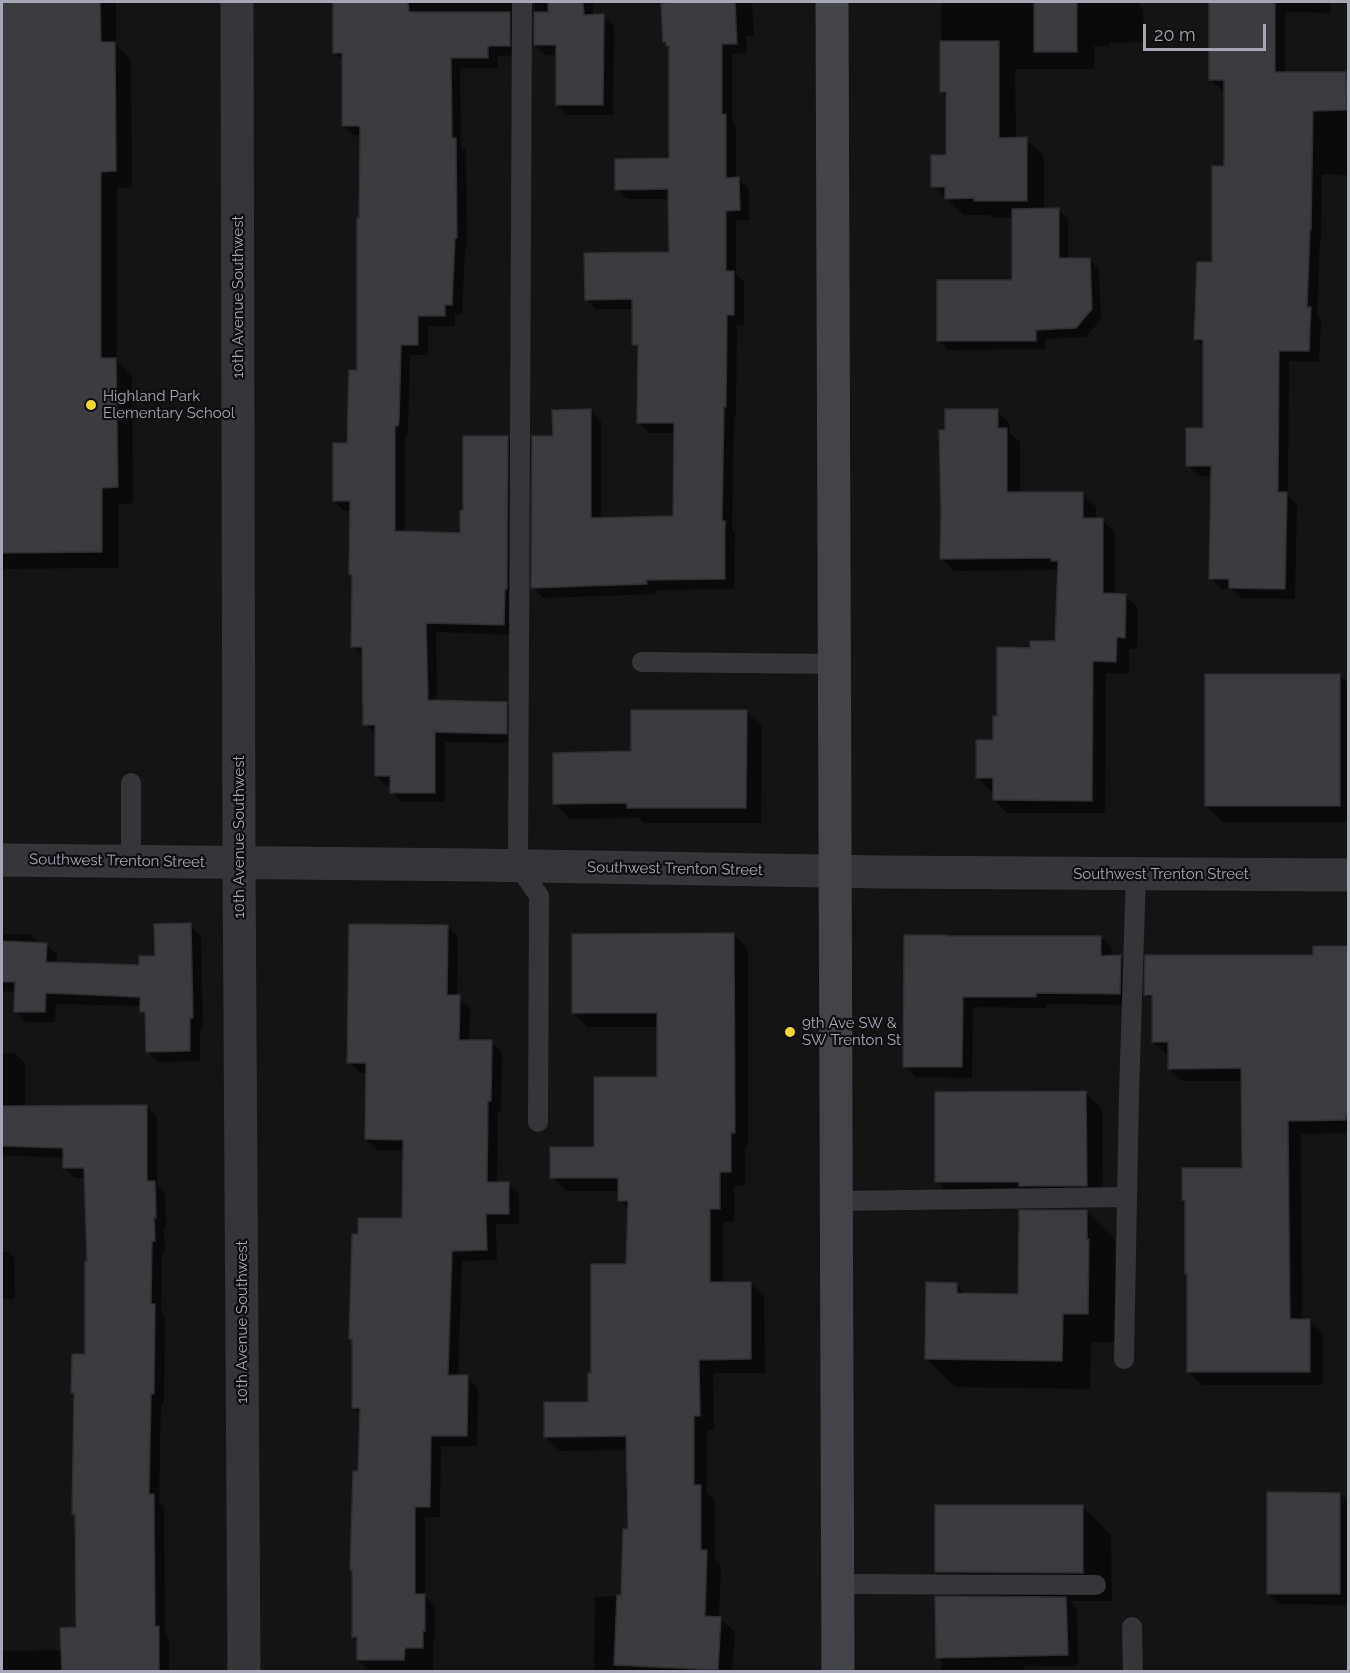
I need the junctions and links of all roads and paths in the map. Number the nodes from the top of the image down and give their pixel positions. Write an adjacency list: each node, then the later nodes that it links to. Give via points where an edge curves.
1 (237, 2): 9 (street, 10th Avenue Southwest)
2 (522, 2): 10 (lane)
3 (832, 2): 5 (street)
4 (642, 662): 5 (lane)
5 (834, 664): 11 (street)
6 (131, 783): 8 (lane)
7 (2, 860): 8 (street, Southwest Trenton Street)
8 (131, 861): 9 (street, Southwest Trenton Street)
9 (239, 863): 10 (street, Southwest Trenton Street); 21 (street, 10th Avenue Southwest)
10 (518, 866): 11 (street, Southwest Trenton Street); 14 (lane, via 539,896)
11 (835, 872): 12 (street, Southwest Trenton Street); 16 (street)
12 (1136, 874): 13 (street, Southwest Trenton Street); 15 (lane)
13 (1348, 875)
14 (538, 1122)
15 (1127, 1197): 16 (lane); 17 (lane)
16 (836, 1201): 18 (street)
17 (1124, 1359)
18 (837, 1584): 19 (lane); 22 (street)
19 (1096, 1586)
20 (1132, 1627): 23 (lane)
21 (244, 1671)
22 (838, 1671)
23 (1133, 1671)

